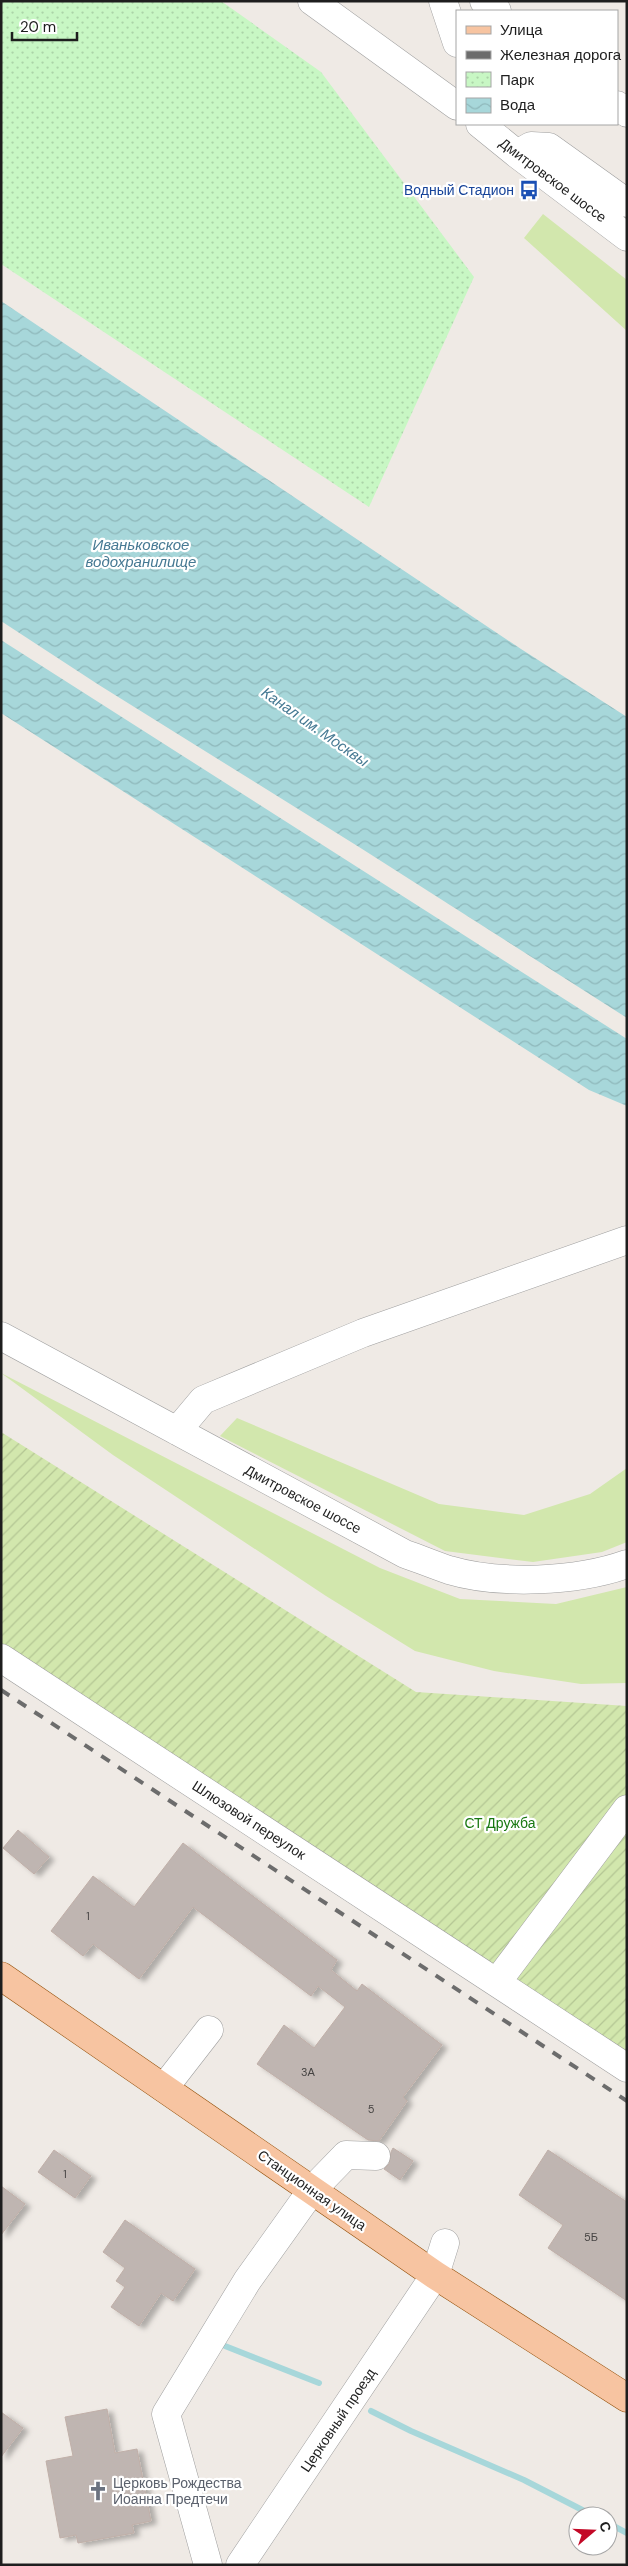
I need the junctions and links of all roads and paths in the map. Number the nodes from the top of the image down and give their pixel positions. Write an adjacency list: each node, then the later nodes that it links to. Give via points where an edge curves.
1 (312, 1): 6 (street)
2 (442, 1): 5 (street)
3 (484, 1): 4 (street)
4 (496, 10)
5 (456, 40)
6 (456, 105)
7 (481, 125): 8 (street, Дмитровское шоссе)
8 (516, 154): 9 (street, via 531,146 549,147); 10 (street, Дмитровское шоссе)
9 (627, 204)
10 (627, 236)
11 (627, 1240): 13 (street, via 363,1333 203,1400)
12 (1, 1336): 13 (street, Дмитровское шоссе)
13 (177, 1431): 14 (street, Дмитровское шоссе, via 405,1554 450,1570 492,1578 532,1578 577,1575)
14 (627, 1564)
15 (1, 1658): 18 (street, Шлюзовой переулок)
16 (627, 1809): 18 (street)
17 (1, 1976): 21 (main road, Станционная улица)
18 (497, 1982): 20 (street, Шлюзовой переулок)
19 (209, 2030): 21 (street)
20 (627, 2068)
21 (164, 2088): 23 (main road, Станционная улица)
22 (376, 2156): 23 (street, via 346,2155)
23 (312, 2190): 25 (main road, Станционная улица); 27 (street, via 247,2281 166,2414)
24 (445, 2243): 25 (street, Церковный проезд)
25 (435, 2275): 26 (main road, Станционная улица); 28 (street, Церковный проезд)
26 (627, 2398)
27 (208, 2565)
28 (240, 2565)

